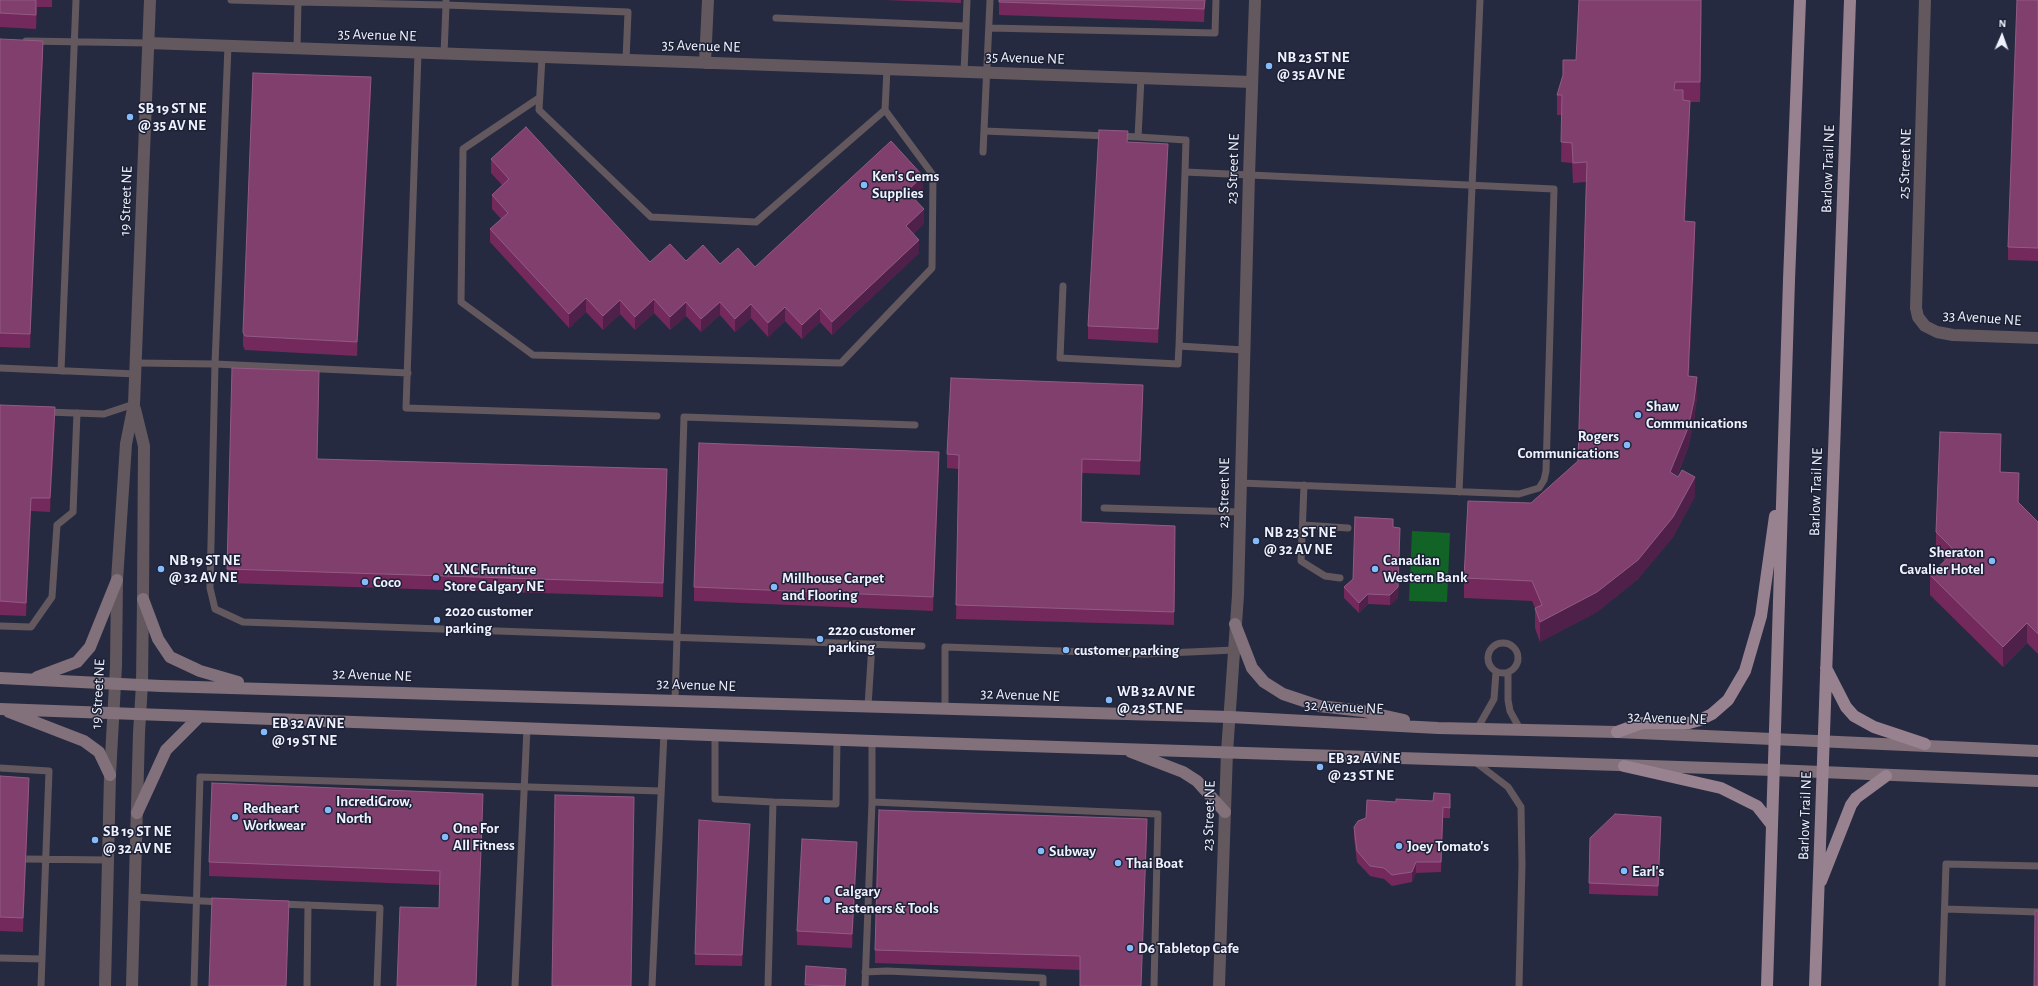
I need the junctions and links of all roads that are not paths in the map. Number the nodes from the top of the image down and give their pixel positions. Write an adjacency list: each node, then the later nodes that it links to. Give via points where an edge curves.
1 (76, 0): 19 (lane)
2 (150, 0): 20 (street, 19 Street NE)
3 (231, 0): 13 (lane)
4 (708, 0): 27 (street)
5 (967, 0): 16 (lane)
6 (990, 0): 17 (lane)
7 (1216, 0): 17 (lane, via 1215,33)
8 (1255, 0): 32 (street, 23 Street NE)
9 (1480, 0): 40 (lane)
10 (1800, 0): 56 (main road)
11 (1850, 0): 73 (main road, Barlow Trail NE)
12 (1925, 0): 42 (street, 25 Street NE, via 1916,308 1918,317)
13 (298, 1): 14 (lane); 22 (lane)
14 (446, 3): 24 (lane); 26 (lane, via 628,12)
15 (776, 18): 16 (lane)
16 (966, 26): 29 (lane)
17 (989, 28): 30 (lane)
18 (15, 41): 19 (lane)
19 (74, 41): 20 (lane); 49 (lane)
20 (148, 43): 21 (street, 35 Avenue NE); 48 (street, 19 Street NE)
21 (228, 46): 22 (street, 35 Avenue NE); 46 (lane)
22 (296, 48): 23 (street, 35 Avenue NE)
23 (418, 53): 24 (street, 35 Avenue NE); 50 (lane)
24 (444, 54): 25 (street, 35 Avenue NE)
25 (542, 57): 26 (street, 35 Avenue NE); 33 (lane)
26 (626, 60): 27 (street, 35 Avenue NE)
27 (705, 63): 28 (street, 35 Avenue NE)
28 (886, 69): 29 (street, 35 Avenue NE); 34 (lane)
29 (964, 72): 30 (street, 35 Avenue NE)
30 (987, 72): 31 (street, 35 Avenue NE); 35 (lane)
31 (1141, 78): 32 (street, 35 Avenue NE); 36 (lane)
32 (1252, 82): 39 (street, 23 Street NE)
33 (539, 98): 34 (lane, via 539,110 651,217 756,222); 34 (lane, via 463,149 461,302 533,355 841,363 932,268 934,175)
34 (885, 110)
35 (984, 131): 36 (lane); 37 (lane)
36 (1138, 137): 38 (lane, via 1186,140)
37 (983, 152)
38 (1185, 172): 39 (lane); 44 (lane)
39 (1249, 176): 40 (lane); 45 (street, 23 Street NE)
40 (1472, 185): 59 (lane); 59 (lane, via 1554,189 1546,471 1539,488 1530,492)
41 (1063, 286): 44 (lane, via 1060,358 1178,364)
42 (1925, 326): 43 (street, 33 Avenue NE, via 1937,332 1953,335)
43 (2038, 338)
44 (1179, 346): 45 (lane)
45 (1244, 350): 57 (street, 23 Street NE)
46 (215, 364): 48 (lane); 50 (lane); 69 (lane, via 210,588 215,609 243,622)
47 (0, 368): 49 (lane)
48 (136, 368): 49 (lane); 51 (street, 19 Street NE)
49 (61, 371)
50 (408, 373): 54 (lane, via 406,408)
51 (134, 404): 53 (lane, via 104,414); 65 (street, 19 Street NE, via 126,444); 66 (street, 19 Street NE, via 144,446)
52 (38, 411): 53 (lane)
53 (77, 413): 68 (lane, via 73,512 57,525 52,598 31,627)
54 (657, 416)
55 (915, 425): 69 (lane, via 684,417)
56 (1783, 452): 93 (main road, via 1761,616 1745,671 1735,690 1720,708 1700,720 1689,723 1642,723); 96 (main road)
57 (1240, 484): 58 (lane); 61 (street, 23 Street NE)
58 (1304, 485): 59 (lane); 62 (lane)
59 (1459, 492)
60 (1104, 508): 61 (lane)
61 (1240, 512): 67 (street, 23 Street NE)
62 (1302, 525): 63 (lane); 64 (lane, via 1302,561 1325,576)
63 (1348, 528)
64 (1340, 578)
65 (117, 580): 77 (main road, via 90,647 77,662); 78 (street, 19 Street NE)
66 (143, 599): 79 (street, 19 Street NE); 80 (main road, via 158,639 170,657 200,671)
67 (1235, 624): 72 (street, 23 Street NE); 90 (main road, via 1252,668 1264,682 1283,694 1319,706 1363,711)
68 (0, 626)
69 (678, 637): 70 (lane); 81 (lane)
70 (872, 644): 71 (lane); 82 (lane)
71 (922, 646)
72 (1234, 650): 83 (lane, via 1145,654 945,647); 88 (street, 23 Street NE)
73 (1826, 667): 98 (main road, Barlow Trail NE); 100 (main road, via 1846,707 1854,716)
74 (1496, 672): 75 (lane); 75 (lane, via 1488,664 1488,653 1493,646 1503,643 1513,646 1518,655 1517,666); 91 (lane, via 1494,697)
75 (1508, 674): 92 (lane, via 1510,711)
76 (0, 678): 77 (main road, 32 Avenue NE)
77 (32, 679): 78 (main road, 32 Avenue NE)
78 (116, 683): 79 (main road, 32 Avenue NE); 85 (street, 19 Street NE)
79 (142, 684): 80 (main road, 32 Avenue NE); 86 (street, 19 Street NE)
80 (253, 687): 81 (main road, 32 Avenue NE)
81 (675, 700): 82 (main road, 32 Avenue NE)
82 (868, 706): 83 (main road, 32 Avenue NE)
83 (945, 708): 88 (main road, 32 Avenue NE)
84 (1, 709): 85 (main road); 109 (main road, via 84,741 99,752)
85 (114, 713): 86 (main road); 109 (street, 19 Street NE)
86 (139, 713): 87 (main road); 117 (street, 19 Street NE)
87 (199, 717): 89 (main road); 117 (main road, via 166,750)
88 (1230, 717): 90 (main road, 32 Avenue NE); 103 (street, 23 Street NE)
89 (527, 728): 94 (main road); 112 (lane)
90 (1438, 728): 91 (main road, 32 Avenue NE)
91 (1477, 729): 92 (main road, 32 Avenue NE)
92 (1521, 731): 93 (main road, 32 Avenue NE)
93 (1616, 732): 96 (main road, 32 Avenue NE)
94 (664, 733): 95 (main road); 113 (lane)
95 (716, 735): 97 (main road); 114 (lane, via 715,800)
96 (1774, 738): 98 (main road, 32 Avenue NE); 107 (main road)
97 (837, 739): 99 (main road); 114 (lane, via 836,804)
98 (1823, 740): 100 (main road, 32 Avenue NE); 108 (main road, Barlow Trail NE)
99 (872, 741): 101 (main road); 115 (lane)
100 (1925, 744): 102 (main road, 32 Avenue NE)
101 (1120, 748): 103 (main road); 116 (main road, via 1183,772 1197,782)
102 (2038, 751)
103 (1227, 752): 104 (main road); 116 (street, 23 Street NE)
104 (1474, 761): 105 (main road); 147 (lane, via 1508,787 1521,807)
105 (1624, 766): 107 (main road); 118 (main road, via 1722,788 1757,806)
106 (0, 768): 120 (lane, via 49,771)
107 (1773, 770): 108 (main road); 118 (main road)
108 (1822, 773): 110 (main road); 123 (main road, Barlow Trail NE)
109 (110, 775): 121 (street, 19 Street NE)
110 (1886, 776): 111 (main road); 123 (main road, via 1856,798 1851,805)
111 (2038, 781)
112 (524, 787): 113 (lane); 125 (lane, via 200,778); 140 (lane)
113 (661, 791): 141 (lane)
114 (773, 802): 142 (lane)
115 (872, 802): 133 (lane); 145 (lane, via 1158,814)
116 (1225, 812): 146 (street, 23 Street NE)
117 (137, 813): 124 (street, 19 Street NE)
118 (1772, 825): 148 (main road)
119 (25, 859): 120 (lane)
120 (46, 859): 121 (lane); 132 (lane)
121 (108, 860): 135 (street, 19 Street NE)
122 (2038, 866): 129 (lane, via 1946,864)
123 (1818, 889): 149 (main road, Barlow Trail NE)
124 (136, 897): 125 (lane); 136 (street, 19 Street NE)
125 (197, 901): 126 (lane); 137 (lane)
126 (228, 902)
127 (276, 904): 128 (lane)
128 (308, 905): 138 (lane); 139 (lane, via 380,908)
129 (1944, 909): 130 (lane); 150 (lane)
130 (2038, 912)
131 (0, 958): 132 (lane)
132 (42, 959): 134 (lane)
133 (866, 972): 143 (lane); 144 (lane, via 1043,978)
134 (41, 986)
135 (105, 986)
136 (132, 986)
137 (194, 986)
138 (307, 986)
139 (377, 986)
140 (515, 986)
141 (652, 986)
142 (768, 986)
143 (865, 986)
144 (1043, 986)
145 (1154, 986)
146 (1219, 986)
147 (1519, 986)
148 (1767, 986)
149 (1814, 986)
150 (1942, 986)

